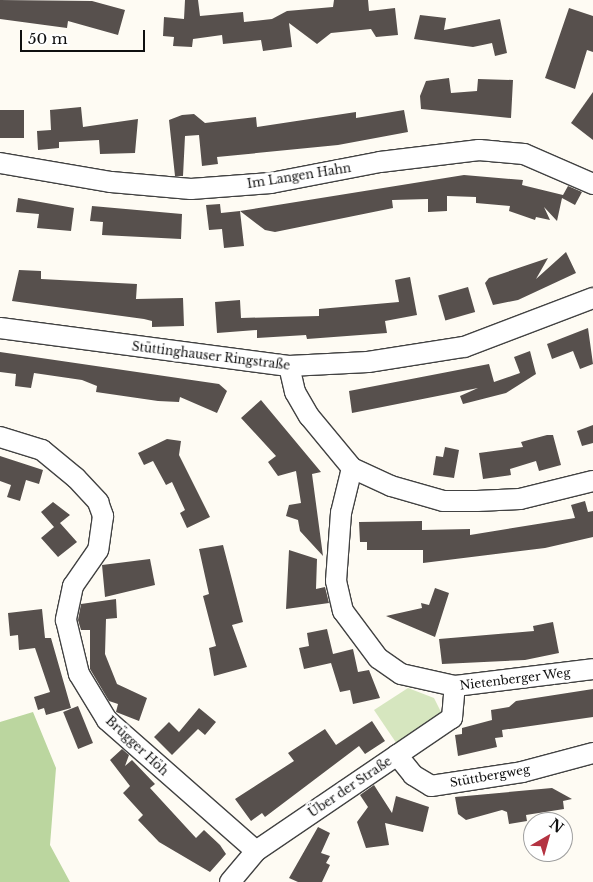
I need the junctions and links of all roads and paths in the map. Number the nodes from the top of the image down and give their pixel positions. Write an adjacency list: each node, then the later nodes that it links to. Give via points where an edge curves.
1 (0, 163): 2 (street, Im Langen Hahn, via 111,182 191,189 271,183 380,162 479,150 524,154)
2 (593, 184)
3 (593, 298): 5 (street, Stüttinghauser Ringstraße, via 464,347 368,362)
4 (0, 328): 5 (street, Stüttinghauser Ringstraße)
5 (289, 366): 7 (street, via 295,392 309,416)
6 (0, 437): 13 (street, Brügger Höh, via 42,450 76,478 98,502 103,516 103,535 91,564 66,600 66,620 79,674 106,720)
7 (352, 468): 8 (street, via 391,486 443,501 520,499); 10 (street, Nietenberger Weg, via 338,538 336,580 343,611 362,640 395,670 422,682)
8 (593, 481)
9 (593, 668): 10 (street, Nietenberger Weg)
10 (455, 686): 12 (street, Über der Straße, via 452,718)
11 (593, 753): 12 (street, Stüttbergweg, via 522,772 431,786 414,775)
12 (397, 755): 13 (street, Über der Straße)
13 (256, 851): 14 (street, Über der Straße)
14 (230, 882)

